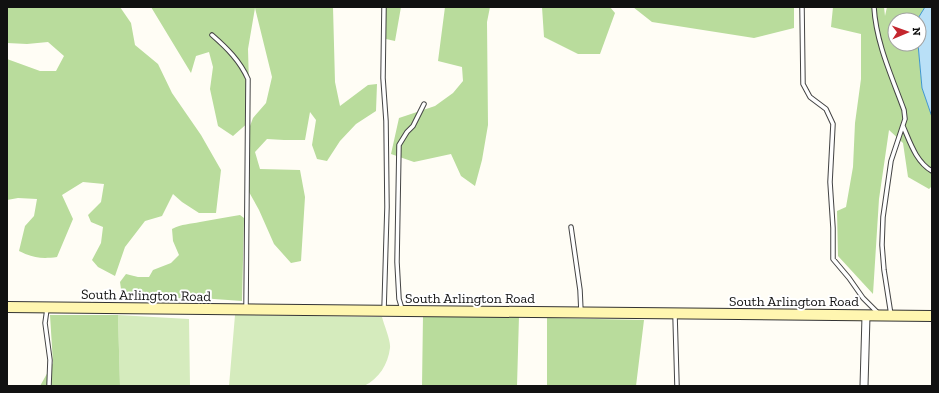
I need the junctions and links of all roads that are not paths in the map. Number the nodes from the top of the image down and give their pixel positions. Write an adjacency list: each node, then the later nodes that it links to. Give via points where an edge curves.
1 (384, 7): 12 (lane, via 383,78 387,199)
2 (802, 7): 17 (lane, via 803,84 810,97 826,109 833,124 830,182 833,259 863,298)
3 (874, 7): 6 (lane, via 880,42 904,110)
4 (212, 35): 11 (lane, via 227,48 243,68 248,79)
5 (424, 104): 13 (lane, via 413,126 399,145 397,262 399,299)
6 (903, 126): 7 (lane, via 916,155); 18 (lane, via 891,161 883,217 884,270)
7 (932, 171)
8 (571, 228): 14 (lane)
9 (7, 307): 10 (street, South Arlington Road)
10 (48, 308): 11 (street, South Arlington Road); 20 (lane, via 45,323 50,360)
11 (246, 310): 12 (street, South Arlington Road)
12 (384, 311): 13 (street, South Arlington Road)
13 (404, 312): 14 (street, South Arlington Road)
14 (581, 313): 15 (street, South Arlington Road)
15 (675, 314): 16 (street, South Arlington Road); 21 (lane)
16 (866, 316): 17 (street, South Arlington Road); 22 (street)
17 (881, 316): 18 (street, South Arlington Road)
18 (891, 316): 19 (street, South Arlington Road)
19 (932, 316)
20 (49, 386)
21 (677, 386)
22 (864, 386)

